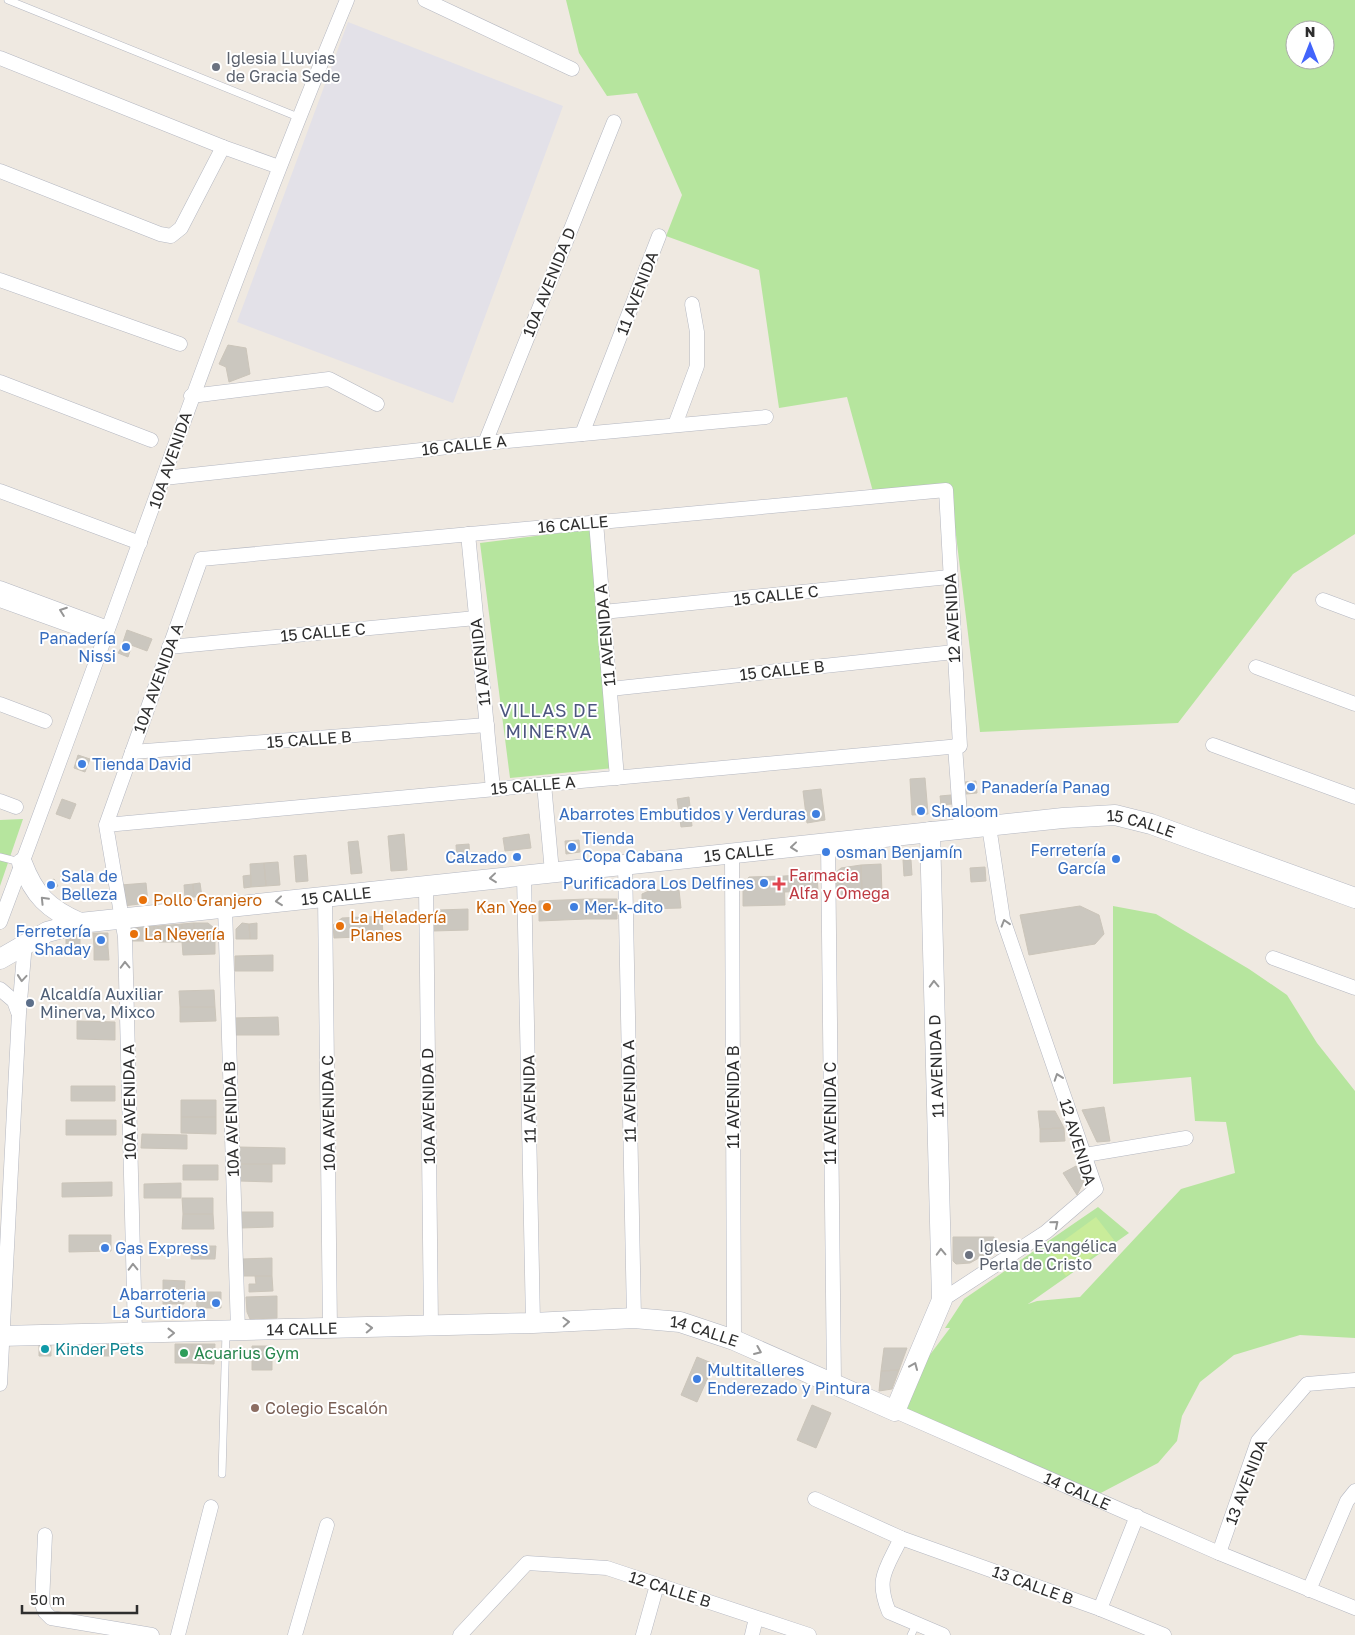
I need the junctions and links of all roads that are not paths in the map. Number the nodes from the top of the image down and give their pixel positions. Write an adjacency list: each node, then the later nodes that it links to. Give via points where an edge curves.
1 (8, 0): 6 (lane)
2 (347, 0): 6 (street, 10A AVENIDA)
3 (425, 0): 5 (street)
4 (0, 58): 8 (street)
5 (572, 69)
6 (298, 117): 9 (street, 10A AVENIDA)
7 (614, 122): 22 (street, 10A AVENIDA D)
8 (223, 147): 9 (street); 10 (street, via 181,228 171,236)
9 (279, 167): 16 (street, 10A AVENIDA)
10 (0, 171)
11 (659, 236): 20 (street, 11 AVENIDA)
12 (0, 280): 14 (street)
13 (692, 304): 19 (street, via 697,332 697,366)
14 (180, 344)
15 (0, 382): 21 (street)
16 (192, 396): 17 (street, via 328,379); 23 (street, 10A AVENIDA)
17 (377, 404)
18 (766, 416): 19 (street, 16 CALLE A)
19 (675, 425): 20 (street, 16 CALLE A)
20 (582, 434): 22 (street, 16 CALLE A)
21 (151, 440)
22 (485, 443): 23 (street, 16 CALLE A)
23 (164, 478): 28 (street, 10A AVENIDA)
24 (946, 490): 26 (street, 16 CALLE); 30 (street, 12 AVENIDA)
25 (0, 491): 28 (street)
26 (596, 522): 27 (street, 16 CALLE); 34 (street, 11 AVENIDA A)
27 (468, 534): 29 (street, 16 CALLE); 36 (street, 11 AVENIDA)
28 (140, 543): 37 (street, 10A AVENIDA)
29 (201, 559): 38 (street, 10A AVENIDA A)
30 (949, 577): 34 (street, 15 CALLE C); 39 (street, 12 AVENIDA)
31 (0, 588): 37 (street, one-way to 31)
32 (0, 600): 37 (street)
33 (1323, 600): 35 (street)
34 (604, 612): 41 (street, 11 AVENIDA A)
35 (1355, 612)
36 (476, 618): 38 (street, 15 CALLE C); 45 (street, 11 AVENIDA)
37 (107, 633): 62 (street, 10A AVENIDA)
38 (169, 647): 48 (street, 10A AVENIDA A)
39 (954, 652): 41 (street, 15 CALLE B); 47 (street, 12 AVENIDA)
40 (1256, 667): 43 (street)
41 (610, 689): 49 (street, 11 AVENIDA A)
42 (0, 704): 44 (street)
43 (1355, 704)
44 (46, 720)
45 (487, 725): 48 (street, 15 CALLE B); 51 (street, 11 AVENIDA)
46 (1213, 745): 52 (street)
47 (958, 746): 49 (street, 15 CALLE A); 57 (street, 12 AVENIDA)
48 (132, 752): 55 (street, 10A AVENIDA A)
49 (617, 778): 50 (street, 15 CALLE A)
50 (544, 784): 51 (street, 15 CALLE A); 64 (street)
51 (493, 789): 55 (street, 15 CALLE A)
52 (1355, 797)
53 (0, 801): 54 (street)
54 (16, 806)
55 (106, 825): 70 (street, 10A AVENIDA A)
56 (989, 826): 57 (street, 15 CALLE); 68 (street, 15 CALLE, via 1114,816 1151,824); 80 (street, 12 AVENIDA, one-way to 56, via 1003,919)
57 (961, 829): 58 (street, 15 CALLE)
58 (930, 832): 59 (street, 15 CALLE); 81 (street, 11 AVENIDA D, one-way to 58)
59 (828, 843): 60 (street, 15 CALLE, one-way to 60); 91 (street, 11 AVENIDA C)
60 (732, 853): 63 (street, 15 CALLE); 89 (street, 11 AVENIDA B)
61 (0, 857): 62 (lane)
62 (22, 863): 71 (street, 10A AVENIDA); 72 (street, one-way to 62, via 60,914 43,900 30,883)
63 (626, 864): 64 (street, 15 CALLE); 82 (street, 11 AVENIDA A)
64 (552, 872): 65 (street, 15 CALLE)
65 (524, 875): 66 (street, 15 CALLE, one-way to 66); 83 (street, 11 AVENIDA)
66 (426, 886): 67 (street, 15 CALLE); 84 (street, 10A AVENIDA D)
67 (325, 896): 69 (street, 15 CALLE, one-way to 69); 85 (street, 10A AVENIDA C)
68 (1355, 898)
69 (224, 907): 70 (street, 15 CALLE); 86 (street, 10A AVENIDA B)
70 (121, 918): 72 (street, 15 CALLE); 87 (street, 10A AVENIDA A, one-way to 70, via 125,937)
71 (0, 922)
72 (80, 922): 73 (street, 15 CALLE)
73 (25, 943): 75 (street, 15 CALLE); 78 (street, one-way to 78)
74 (1273, 958): 76 (street)
75 (0, 959)
76 (1355, 988)
77 (0, 989): 78 (street, via 14,1001)
78 (18, 1013): 88 (street)
79 (1186, 1138): 80 (street)
80 (1085, 1156): 81 (street, 12 AVENIDA, one-way to 80, via 1046,1232 1096,1190)
81 (942, 1300): 93 (street, one-way to 81)
82 (634, 1318): 83 (street, 14 CALLE, one-way to 82); 89 (street, 14 CALLE, via 680,1322)
83 (533, 1324): 84 (street, 14 CALLE)
84 (431, 1326): 85 (street, 14 CALLE, one-way to 84)
85 (330, 1329): 86 (street, 14 CALLE)
86 (232, 1331): 87 (street, 14 CALLE, one-way to 86); 94 (lane)
87 (135, 1333): 88 (street, 14 CALLE)
88 (1, 1336): 92 (street)
89 (734, 1340): 91 (street, 14 CALLE, one-way to 91)
90 (1355, 1380): 102 (street, 13 AVENIDA, via 1307,1384 1258,1442)
91 (834, 1383): 93 (street, 14 CALLE)
92 (0, 1384)
93 (895, 1411): 98 (street, 14 CALLE)
94 (222, 1474)
95 (1355, 1491): 104 (street, via 1347,1501)
96 (815, 1499): 101 (street, 13 CALLE B)
97 (211, 1507): 111 (street)
98 (1137, 1516): 102 (street, 14 CALLE); 106 (street)
99 (327, 1525): 112 (street)
100 (45, 1535): 108 (street, via 42,1604 45,1612 51,1618)
101 (901, 1538): 106 (street, 13 CALLE B); 109 (street, via 881,1580 882,1594 889,1612)
102 (1219, 1553): 104 (street, 14 CALLE)
103 (657, 1585): 107 (street, 12 CALLE B); 113 (street, 12 CALLE B, via 607,1568 527,1563); 114 (street)
104 (1309, 1590): 105 (street, 14 CALLE)
105 (1355, 1608)
106 (1100, 1609): 118 (street, 13 CALLE B)
107 (756, 1618): 115 (street); 116 (street, 12 CALLE B)
108 (81, 1628): 110 (street)
109 (914, 1630): 117 (street)
110 (152, 1635)
111 (178, 1635)
112 (295, 1635)
113 (460, 1635)
114 (643, 1635)
115 (752, 1635)
116 (809, 1635)
117 (943, 1635)
118 (1164, 1635)

